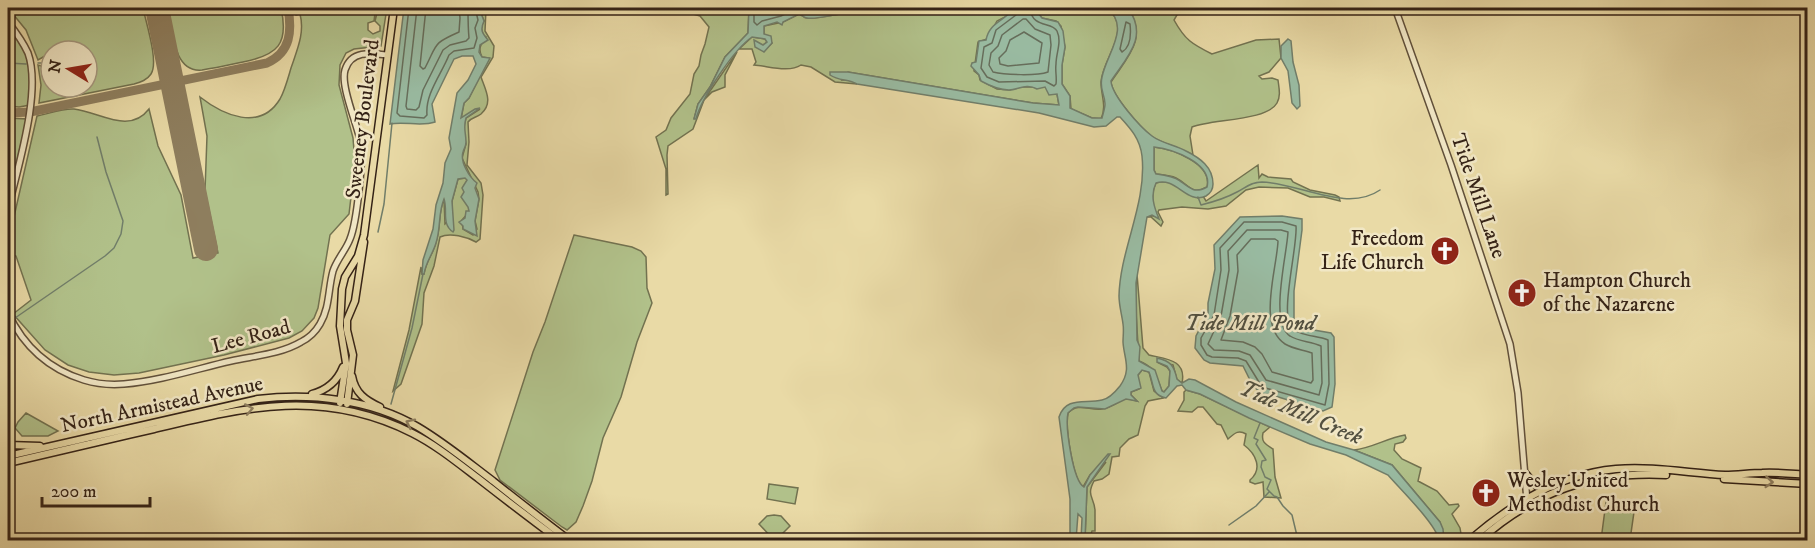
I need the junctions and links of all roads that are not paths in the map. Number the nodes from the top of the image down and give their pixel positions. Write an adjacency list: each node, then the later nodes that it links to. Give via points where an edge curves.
1 (394, 8): 4 (main road, Sweeney Boulevard)
2 (1395, 8): 20 (street, Tide Mill Lane, via 1510,344)
3 (8, 22): 5 (street, via 28,53 33,81)
4 (387, 55): 6 (main road, Sweeney Boulevard); 7 (street, Lee Road, via 357,55 344,72 362,152 354,222 349,242 333,271 326,310 311,336 288,348 143,381 110,384 82,380 51,365 22,338)
5 (8, 210)
6 (364, 235): 8 (main road, Sweeney Boulevard, via 343,283 340,326); 9 (main road, Sweeney Boulevard, via 355,301 346,323 353,355)
7 (8, 313)
8 (345, 355): 10 (main road, via 343,369 333,383 320,392); 11 (main road, Sweeney Boulevard)
9 (351, 372): 11 (main road, Sweeney Boulevard); 15 (main road, via 360,395)
10 (300, 396): 11 (main road, North Armistead Avenue); 17 (main road, North Armistead Avenue, via 258,399)
11 (343, 401): 12 (main road, Sweeney Boulevard); 13 (main road, North Armistead Avenue)
12 (344, 409): 14 (main road, North Armistead Avenue); 19 (main road, North Armistead Avenue, one-way to 12, via 259,407)
13 (376, 409): 14 (main road, via 373,413); 15 (main road, North Armistead Avenue)
14 (360, 413): 27 (main road, North Armistead Avenue, via 408,431 442,451)
15 (393, 415): 28 (main road, North Armistead Avenue, one-way to 15, via 444,444)
16 (8, 445): 17 (main road)
17 (58, 445): 18 (main road, North Armistead Avenue)
18 (8, 456)
19 (8, 463)
20 (1526, 474): 23 (main road, via 1535,485); 24 (street, Tide Mill Lane)
21 (1808, 475): 23 (main road, via 1616,469)
22 (1808, 484): 25 (main road, one-way to 22, via 1570,486 1629,474)
23 (1550, 486): 24 (main road)
24 (1527, 498): 25 (street, Tide Mill Lane); 29 (main road)
25 (1527, 505): 30 (main road)
26 (1808, 535): 31 (street)
27 (559, 540)
28 (569, 540)
29 (1470, 540)
30 (1480, 540)
31 (1804, 540)

